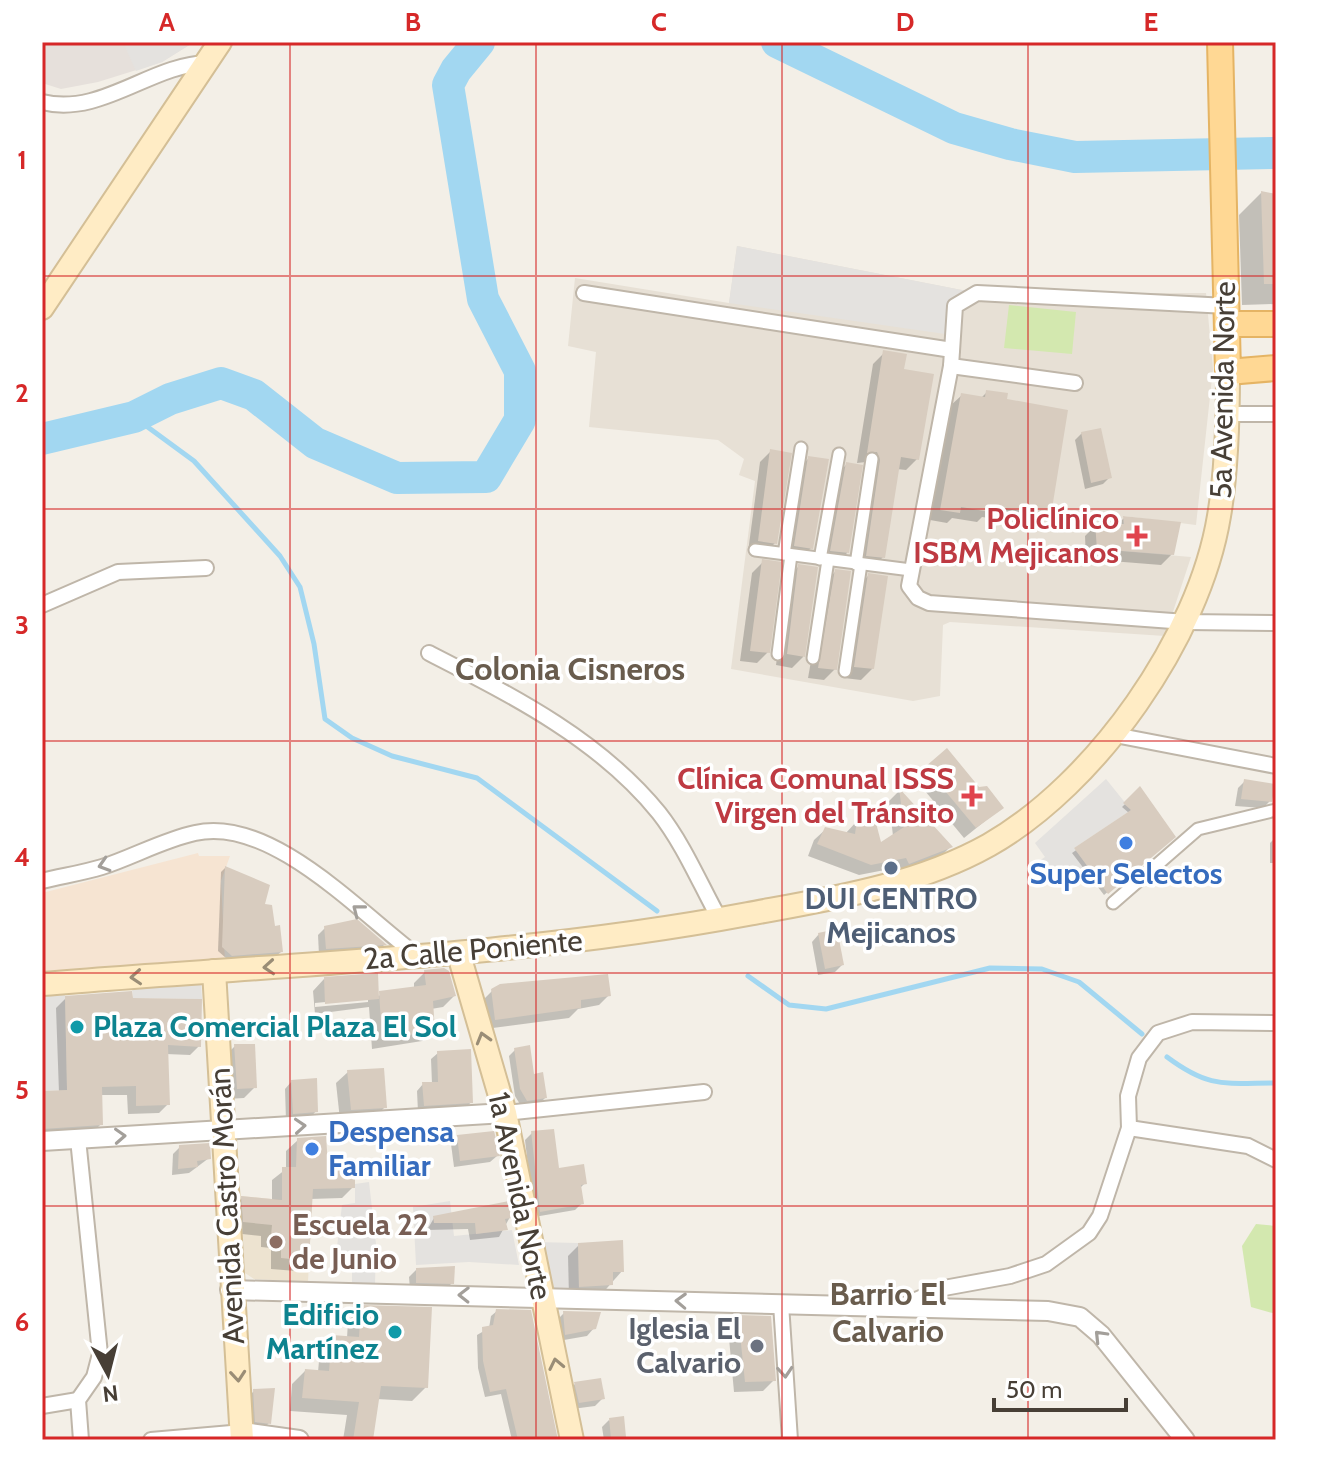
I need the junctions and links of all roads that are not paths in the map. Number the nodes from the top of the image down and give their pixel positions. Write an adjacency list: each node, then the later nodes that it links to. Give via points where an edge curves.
1 (220, 42): 3 (main road)
2 (1220, 42): 7 (main road, 5a Avenida Norte)
3 (208, 63): 4 (street, via 186,64 90,102); 6 (main road)
4 (42, 102)
5 (584, 293): 9 (street)
6 (42, 308)
7 (1227, 315): 8 (main road); 9 (street, via 977,293 955,306); 12 (main road, 5a Avenida Norte)
8 (1276, 324)
9 (952, 350): 10 (street)
10 (951, 366): 13 (street); 24 (street)
11 (1276, 368): 12 (main road)
12 (1228, 372): 14 (main road, 5a Avenida Norte)
13 (1075, 383)
14 (1228, 414): 15 (street); 26 (main road, 5a Avenida Norte, via 1219,518)
15 (1276, 414)
16 (801, 448): 20 (street)
17 (839, 454): 21 (street)
18 (872, 459): 22 (street)
19 (755, 550): 20 (street)
20 (788, 554): 21 (street); 29 (street)
21 (824, 559): 22 (street); 30 (street)
22 (858, 564): 24 (street); 31 (street)
23 (206, 568): 25 (street, via 118,572)
24 (911, 570): 26 (street, via 909,586 929,603)
25 (42, 605)
26 (1186, 622): 27 (street); 32 (main road, 5a Avenida Norte)
27 (1276, 623)
28 (429, 653): 38 (street, via 531,705 629,781 674,835)
29 (778, 654)
30 (813, 658)
31 (845, 671)
32 (1115, 735): 33 (street); 36 (main road, 5a Avenida Norte, via 1056,796 1010,832)
33 (1276, 766)
34 (1276, 810): 37 (street, via 1198,829)
35 (42, 881): 40 (street, one-way to 35, via 301,863 238,834 195,833 101,867)
36 (899, 881): 38 (main road, 2a Calle Poniente)
37 (1113, 903)
38 (720, 920): 39 (main road, 2a Calle Poniente)
39 (459, 955): 40 (main road, 2a Calle Poniente); 45 (main road, 1a Avenida Norte, one-way to 39)
40 (420, 957): 41 (main road, 2a Calle Poniente, one-way to 41)
41 (214, 971): 42 (main road, 2a Calle Poniente, one-way to 42); 47 (main road, Avenida Castro Morán)
42 (42, 984)
43 (1276, 1023): 46 (street, via 1192,1022 1158,1033 1139,1058 1128,1096)
44 (704, 1092): 45 (street)
45 (505, 1113): 47 (street, one-way to 45); 52 (main road, 1a Avenida Norte)
46 (1129, 1128): 50 (street, via 1248,1146); 54 (street, via 1100,1216 1072,1247 1034,1268 944,1288)
47 (222, 1130): 48 (street, one-way to 47); 51 (main road, Avenida Castro Morán)
48 (78, 1139): 49 (street); 55 (street, via 100,1354 94,1377)
49 (42, 1141)
50 (1276, 1160)
51 (230, 1290): 52 (street, one-way to 51); 57 (main road, Avenida Castro Morán, one-way to 57)
52 (541, 1296): 53 (street, one-way to 52); 61 (main road, 1a Avenida Norte, one-way to 52)
53 (781, 1304): 54 (street); 62 (street, one-way to 62)
54 (900, 1307): 63 (street, one-way to 54, via 1101,1335 1080,1317 1048,1311)
55 (78, 1400): 56 (street); 58 (street)
56 (42, 1406)
57 (242, 1436): 59 (street); 60 (street)
58 (81, 1440)
59 (151, 1440)
60 (299, 1440)
61 (572, 1440)
62 (790, 1440)
63 (1185, 1440)

